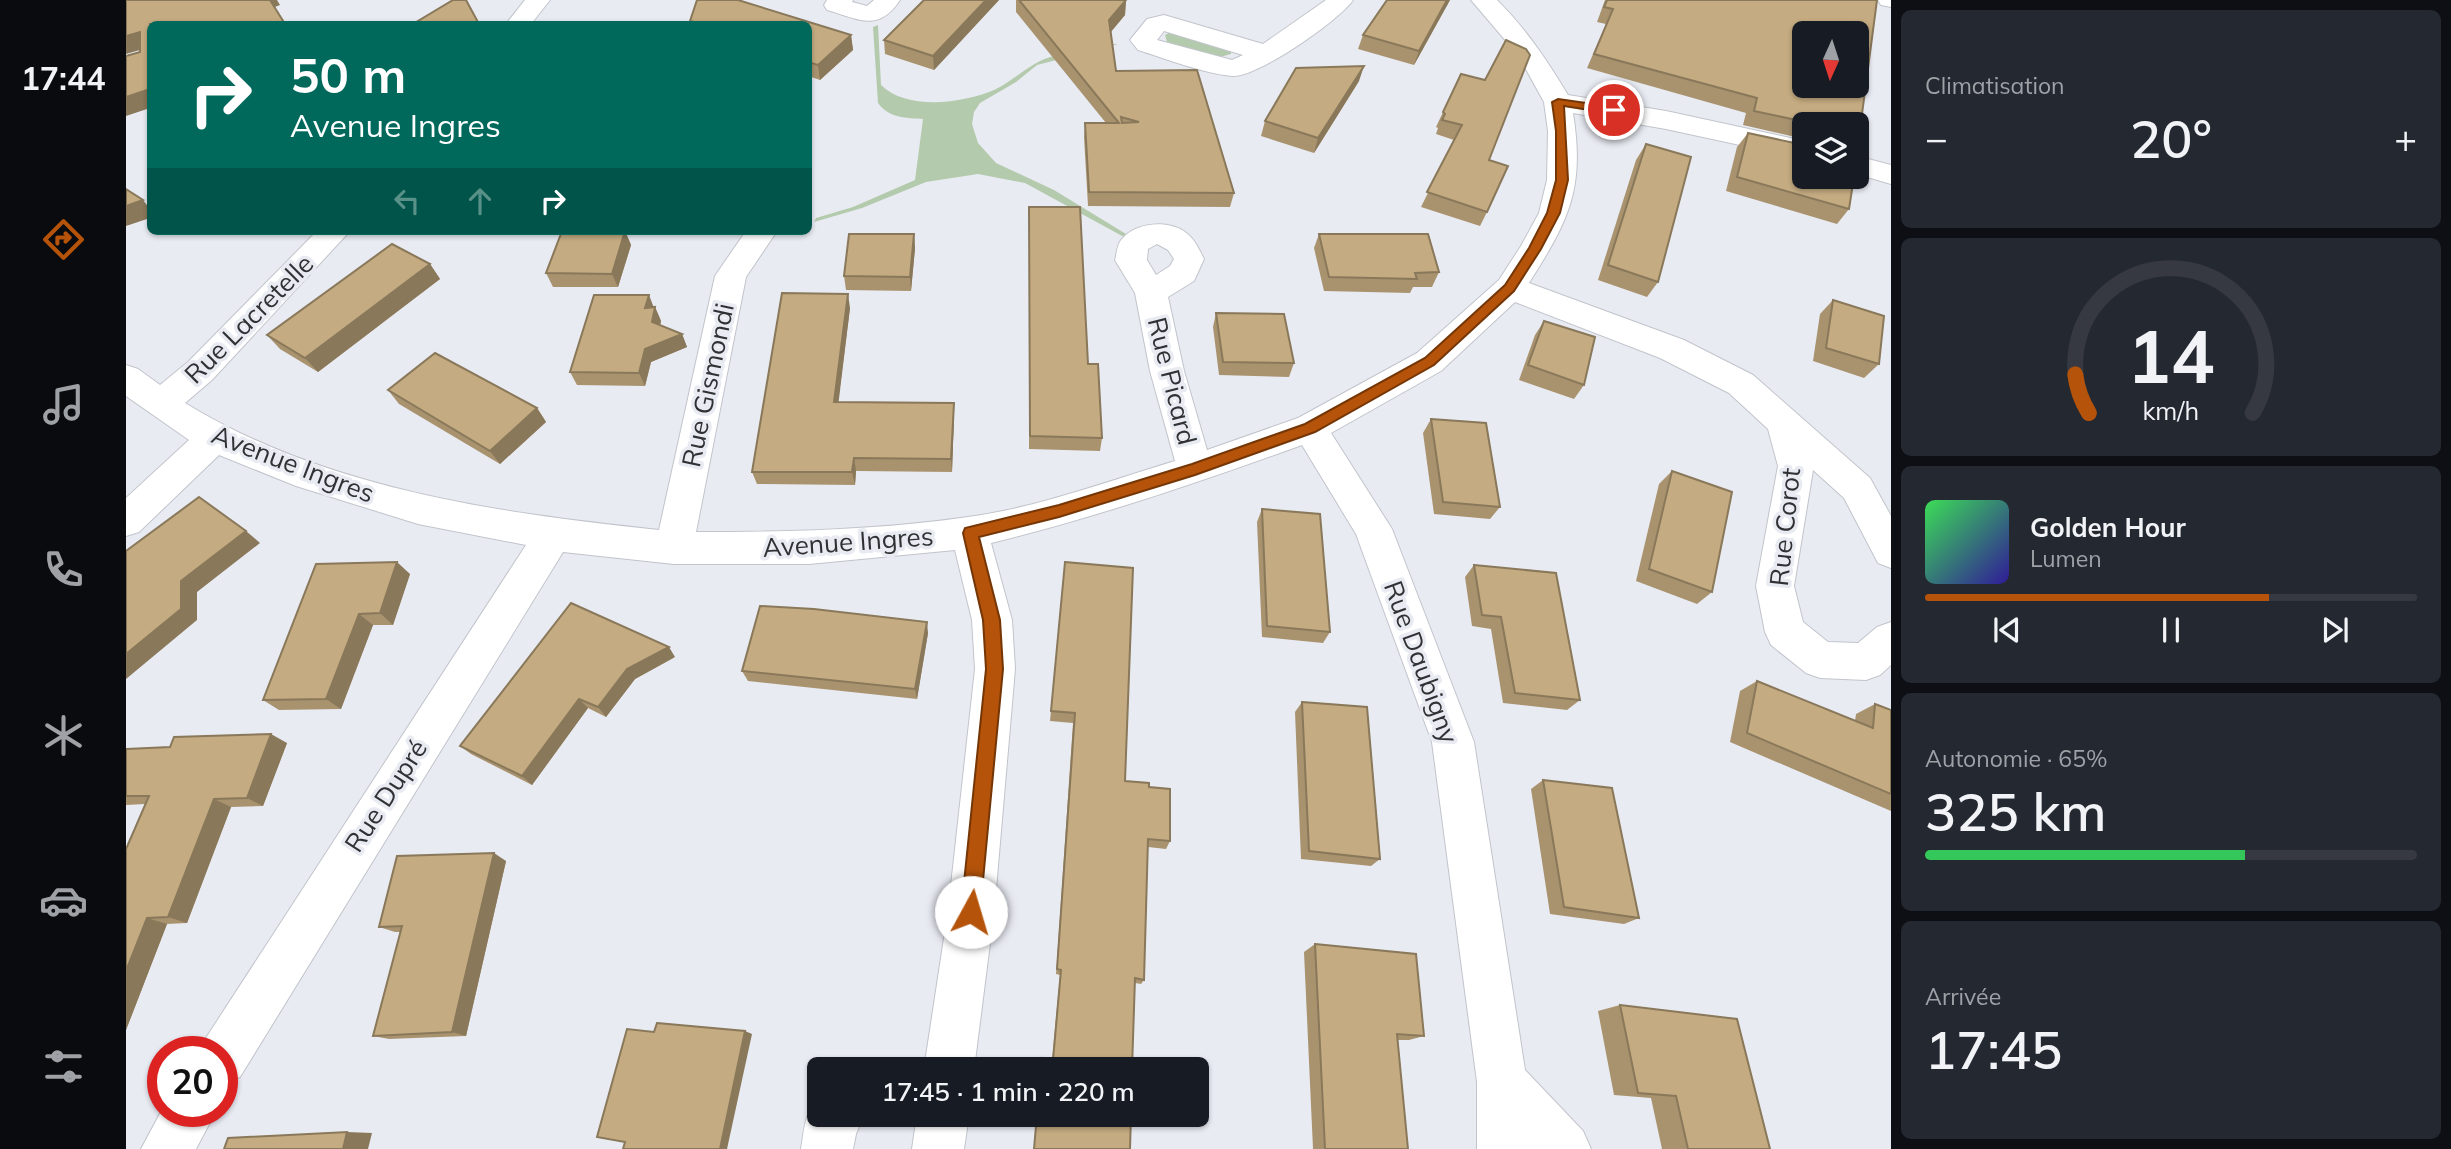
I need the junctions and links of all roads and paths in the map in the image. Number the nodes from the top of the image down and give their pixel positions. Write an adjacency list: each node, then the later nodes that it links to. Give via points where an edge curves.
1 (538, 0): 6 (street)
2 (841, 0): 3 (street, via 836,5 872,15)
3 (888, 0)
4 (1341, 0): 7 (street)
5 (1483, 0): 8 (street, Avenue Ingres, via 1530,52)
6 (520, 21)
7 (1264, 53)
8 (1558, 102): 9 (street); 14 (street, Avenue Ingres, via 1562,180 1554,213)
9 (1792, 147)
10 (1869, 169): 11 (street)
11 (1891, 175)
12 (331, 235): 17 (street, Rue Lacretelle, via 209,361)
13 (759, 235): 25 (street, Rue Gismondi, via 731,276)
14 (1510, 288): 18 (street, Rue Corot, via 1672,349 1741,384); 19 (street, Avenue Ingres, via 1429,362)
15 (1151, 293): 21 (street, Rue Picard)
16 (126, 378): 17 (street, Avenue Ingres)
17 (160, 404): 20 (street, Avenue Ingres)
18 (1784, 424): 26 (street, Rue Corot, via 1857,488); 27 (street, Rue Corot, via 1796,466 1775,586 1785,632 1820,660 1866,662)
19 (1310, 428): 21 (street, Avenue Ingres); 30 (street, Rue Daubigny, via 1373,529 1452,742)
20 (214, 438): 22 (street); 24 (street, Avenue Ingres, via 309,476 418,509)
21 (1195, 470): 23 (street, Avenue Ingres)
22 (126, 521)
23 (971, 533): 25 (street, Avenue Ingres, via 809,548); 29 (street, via 992,620 995,669 971,912)
24 (553, 535): 25 (street, Avenue Ingres); 28 (street, Rue Dupré)
25 (674, 548)
26 (1891, 552)
27 (1891, 640)
28 (237, 1036)
29 (942, 1057)
30 (1502, 1082): 37 (street, Rue Daubigny); 38 (street)
31 (180, 1127): 34 (street)
32 (831, 1127): 35 (street)
33 (941, 1127): 36 (street)
34 (167, 1149)
35 (827, 1149)
36 (938, 1149)
37 (1503, 1149)
38 (1565, 1149)

